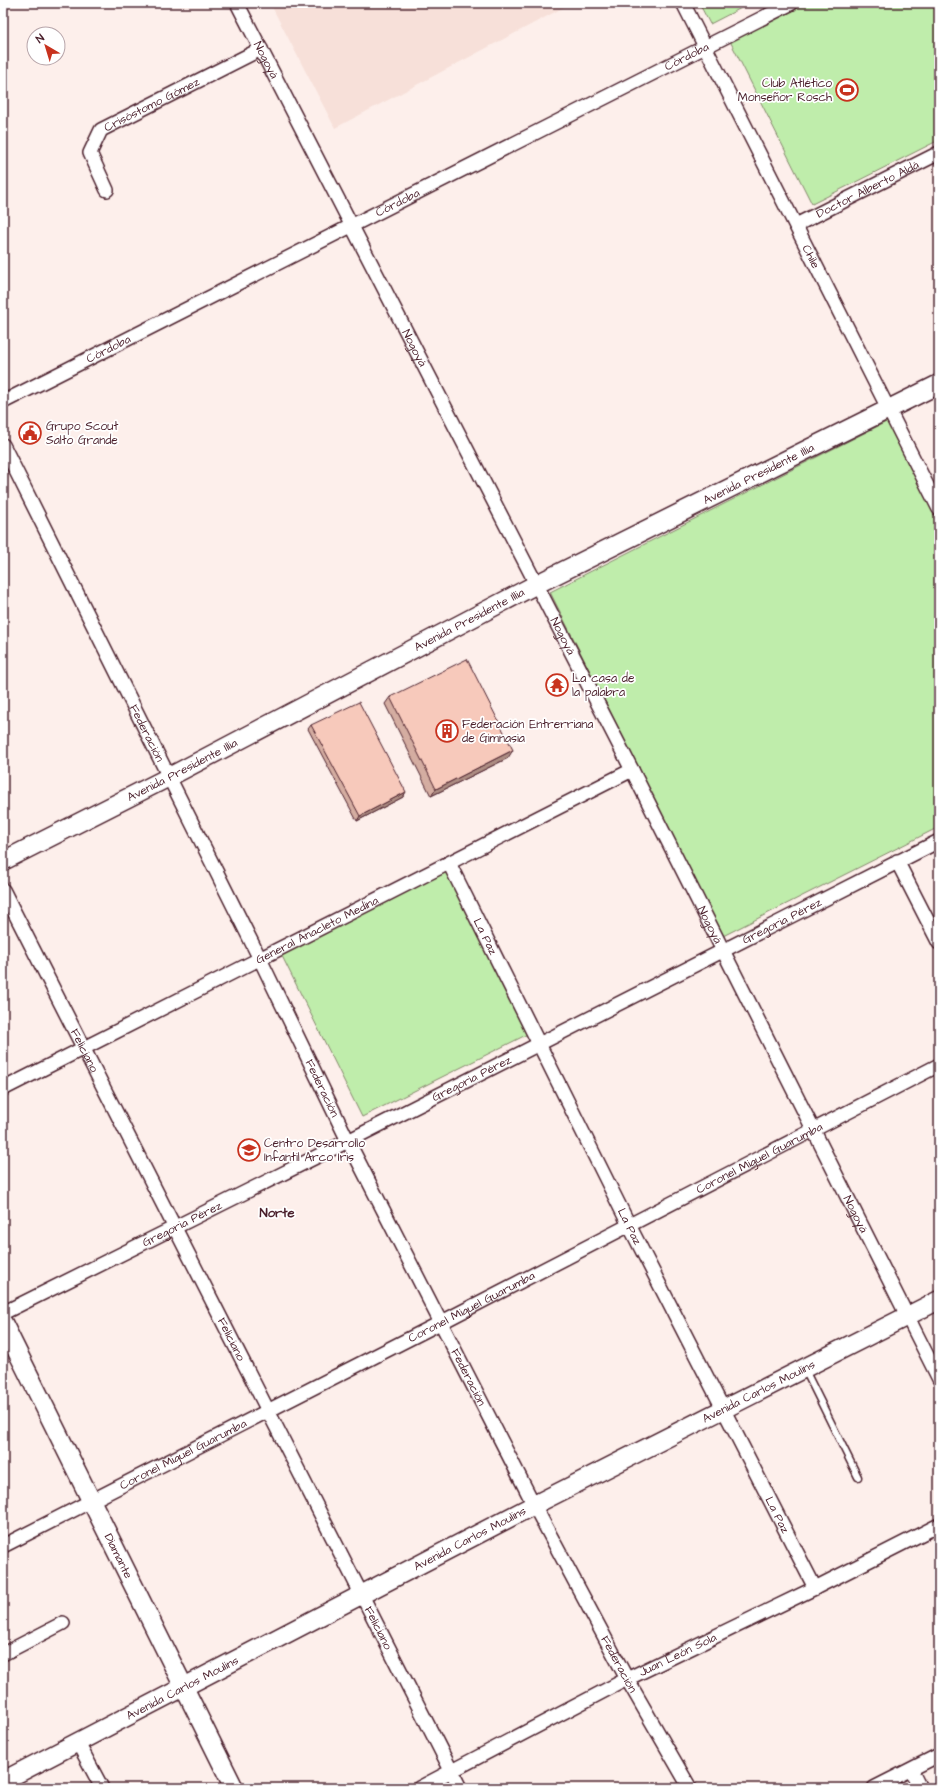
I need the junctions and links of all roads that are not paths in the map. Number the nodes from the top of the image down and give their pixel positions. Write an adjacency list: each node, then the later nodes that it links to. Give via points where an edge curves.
1 (237, 3): 5 (street, Nogoyá)
2 (683, 3): 4 (street, Chile)
3 (792, 3): 4 (street, Córdoba)
4 (704, 47): 8 (street, Chile); 9 (street, Córdoba)
5 (261, 48): 7 (street, Crisóstomo Gómez, via 101,130 90,153); 9 (street, Nogoyá)
6 (939, 153): 8 (street, Doctor Alberto Aldá)
7 (107, 190)
8 (796, 225): 12 (street, Chile)
9 (352, 226): 11 (street, Córdoba); 15 (street, Nogoyá)
10 (939, 384): 12 (street, Avenida Presidente Illia)
11 (3, 402)
12 (889, 410): 14 (street, Chile); 15 (street, Avenida Presidente Illia)
13 (3, 445): 17 (street, Federación)
14 (939, 509)
15 (535, 585): 16 (street, Nogoyá); 17 (street, Avenida Presidente Illia)
16 (632, 770): 21 (street, General Anacleto Medina); 24 (street, Nogoyá)
17 (169, 777): 19 (street, Avenida Presidente Illia); 25 (street, Federación)
18 (939, 840): 20 (street, Gregoria Pérez)
19 (3, 861)
20 (897, 861): 23 (street); 24 (street, Gregoria Pérez)
21 (449, 863): 25 (street, General Anacleto Medina); 26 (street, La Paz)
22 (3, 890): 27 (street, Feliciano)
23 (939, 944)
24 (723, 951): 26 (street, Gregoria Pérez); 30 (street, Nogoyá)
25 (260, 959): 27 (street, General Anacleto Medina); 31 (street, Federación)
26 (539, 1044): 31 (street, Gregoria Pérez); 32 (street, La Paz)
27 (84, 1048): 29 (street, General Anacleto Medina); 33 (street, Feliciano)
28 (939, 1065): 30 (street, Coronel Miguel Guarumba)
29 (3, 1089)
30 (813, 1130): 32 (street, Coronel Miguel Guarumba); 36 (street, Nogoyá)
31 (348, 1142): 33 (street, Gregoria Pérez); 37 (street, Federación)
32 (629, 1225): 37 (street, Coronel Miguel Guarumba); 41 (street, La Paz)
33 (174, 1228): 35 (street, Gregoria Pérez); 42 (street, Feliciano)
34 (939, 1300): 36 (street, Avenida Carlos Moulins)
35 (3, 1313)
36 (908, 1316): 39 (street, Avenida Carlos Moulins); 40 (street, Nogoyá)
37 (442, 1322): 42 (street, Coronel Miguel Guarumba); 45 (street, Federación)
38 (3, 1323): 44 (street, Diamante)
39 (804, 1369): 41 (street, Avenida Carlos Moulins); 43 (lane)
40 (939, 1379)
41 (724, 1409): 45 (street, Avenida Carlos Moulins); 48 (street, La Paz)
42 (267, 1411): 44 (street, Coronel Miguel Guarumba); 49 (street, Feliciano)
43 (858, 1477)
44 (93, 1501): 47 (street, Coronel Miguel Guarumba); 53 (street, Diamante)
45 (534, 1504): 49 (street, Avenida Carlos Moulins); 52 (street, Federación)
46 (939, 1525): 48 (street, Juan León Sola)
47 (3, 1546)
48 (815, 1588): 52 (street, Juan León Sola)
49 (361, 1595): 53 (street, Avenida Carlos Moulins); 57 (street, Feliciano)
50 (63, 1623): 51 (street)
51 (3, 1654)
52 (627, 1679): 57 (street, Juan León Sola); 63 (street, Federación)
53 (184, 1688): 54 (street, Avenida Carlos Moulins); 60 (street, Diamante)
54 (78, 1742): 58 (street, Avenida Carlos Moulins); 59 (street)
55 (939, 1755): 56 (street)
56 (910, 1770): 64 (street); 65 (street)
57 (452, 1772): 61 (street, Juan León Sola); 62 (street, Feliciano)
58 (3, 1780)
59 (102, 1788)
60 (234, 1788)
61 (419, 1788)
62 (460, 1788)
63 (690, 1788)
64 (874, 1788)
65 (920, 1788)

